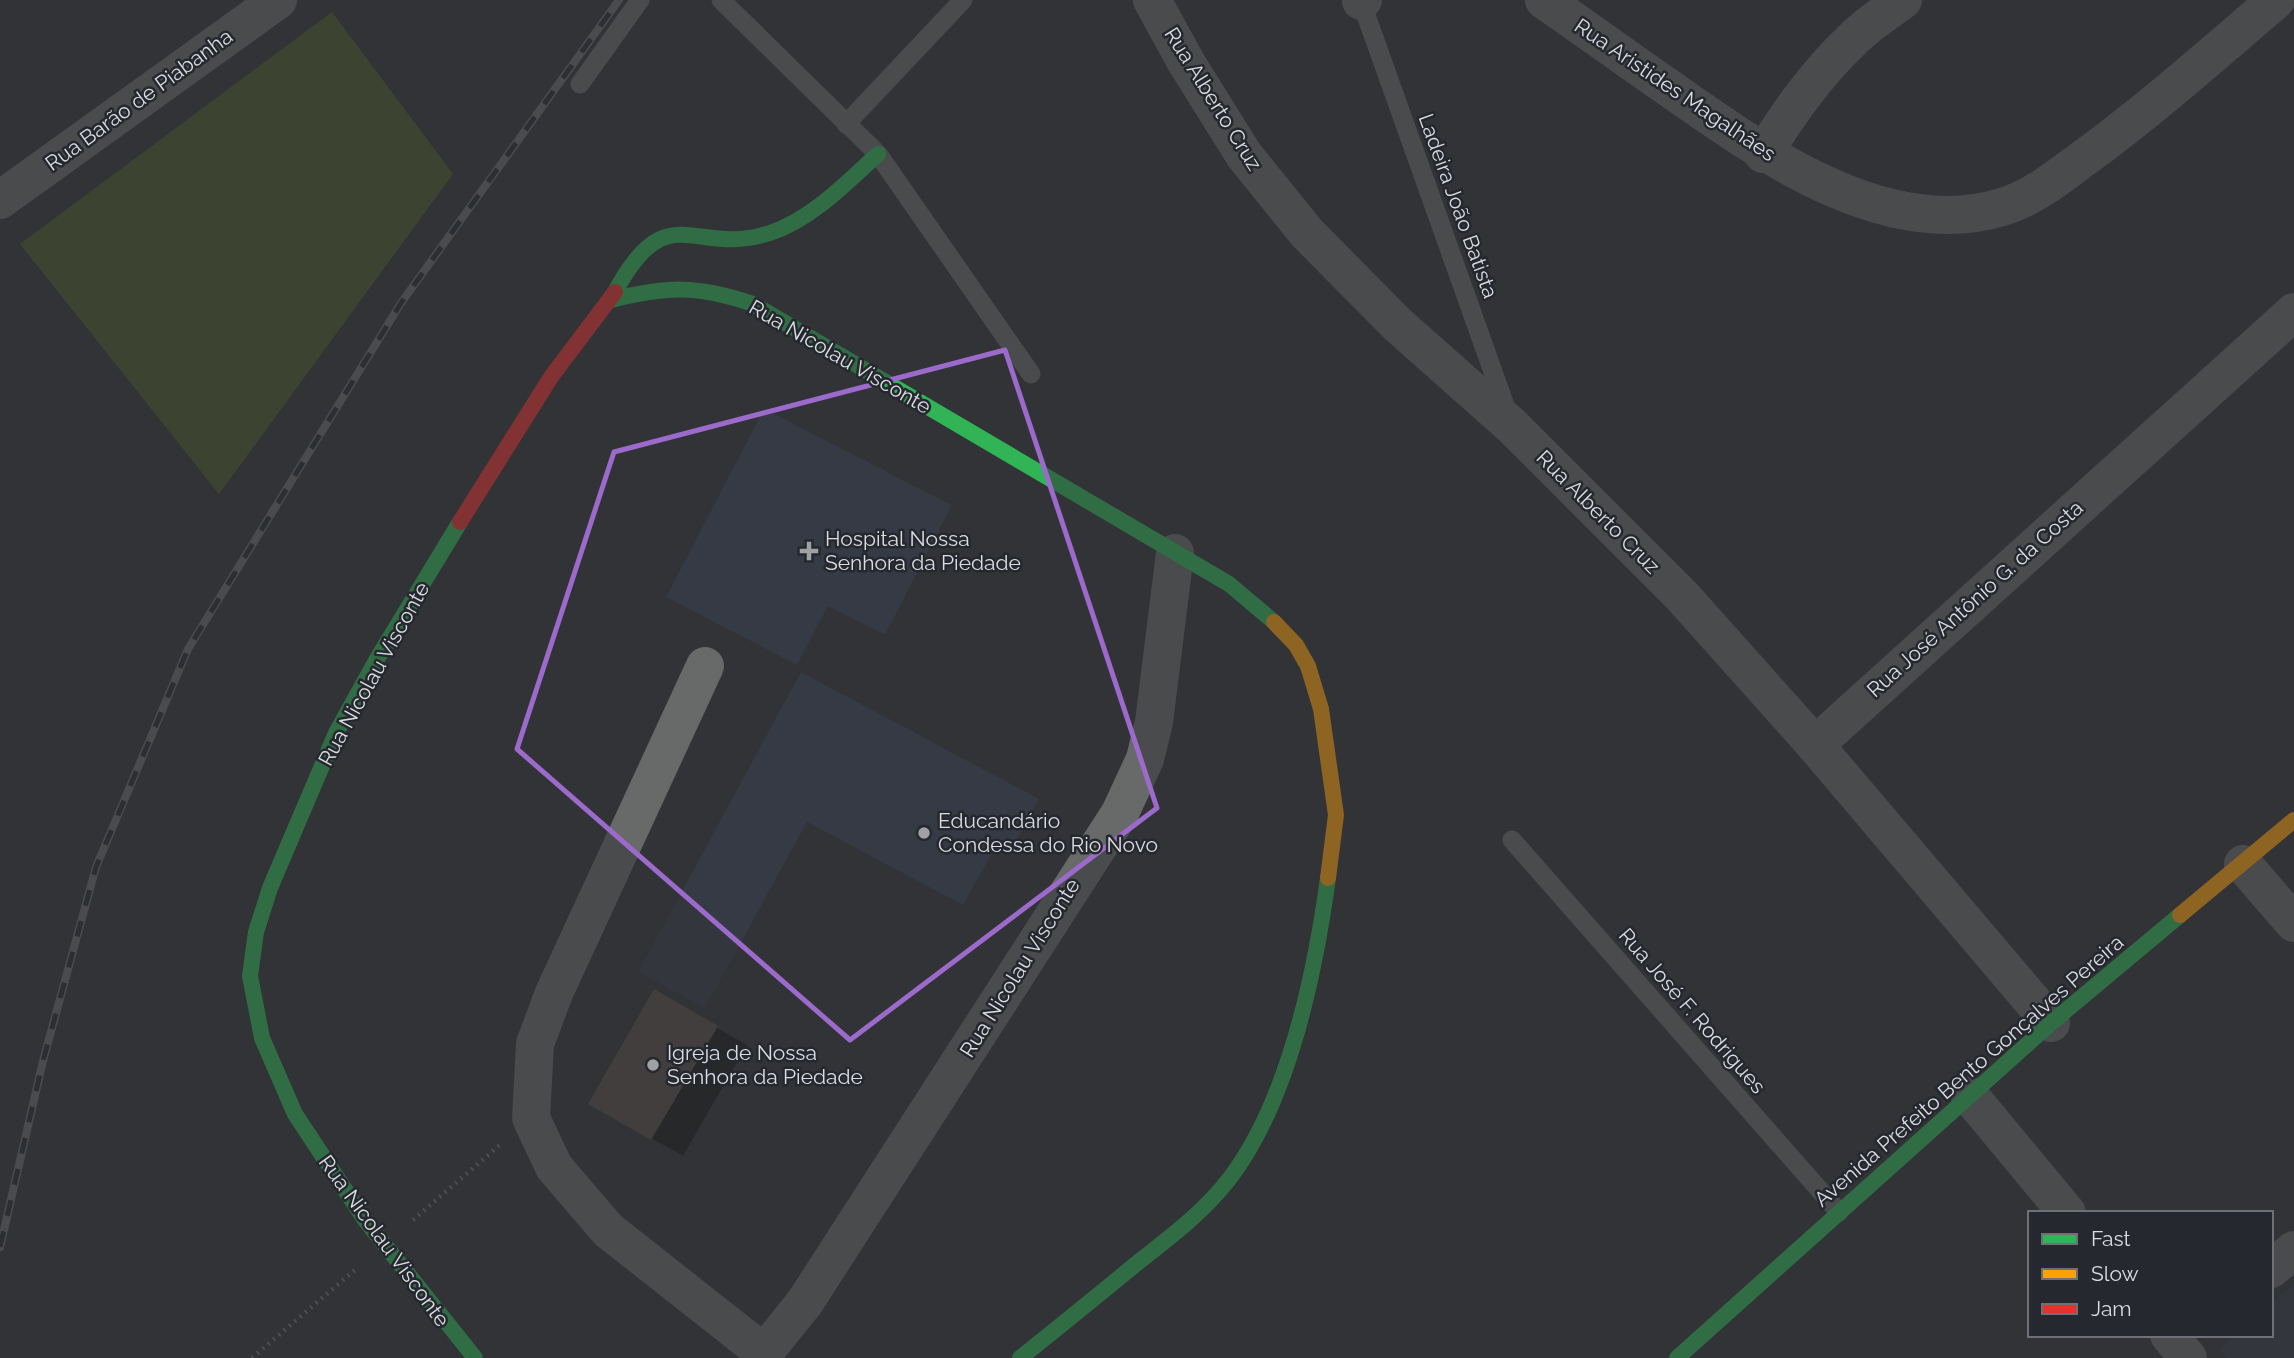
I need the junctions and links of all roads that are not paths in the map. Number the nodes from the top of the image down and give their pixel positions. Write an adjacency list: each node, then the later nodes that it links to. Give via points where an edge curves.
1 (278, 0): 14 (street, Rua Barão de Piabanha)
2 (640, 0): 10 (lane)
3 (722, 0): 11 (lane)
4 (963, 0): 11 (lane)
5 (1152, 0): 18 (street, Rua Alberto Cruz, via 1244,155 1307,233 1397,324)
6 (1544, 0): 13 (street, Rua Aristides Magalhães)
7 (1903, 0): 13 (street, via 1852,39 1825,68 1799,98)
8 (2276, 0): 13 (street, Rua Aristides Magalhães, via 2126,127 2040,190 2002,207 1960,213 1900,209 1850,195)
9 (1362, 1): 18 (lane, Ladeira João Batista)
10 (580, 84)
11 (846, 124): 12 (lane)
12 (878, 154): 15 (street, via 805,215 775,231 739,239 691,233 656,240 633,259); 17 (lane)
13 (1763, 154)
14 (0, 200)
15 (611, 300): 19 (street, Rua Nicolau Visconte, via 660,287 696,286 753,304); 34 (street, Rua Nicolau Visconte, via 568,351 488,477 338,731 267,895 253,953 251,995 264,1048 284,1094 384,1245)
16 (2294, 312): 21 (street, Rua José Antônio G. da Costa)
17 (1031, 374)
18 (1512, 426): 21 (street, Rua Alberto Cruz, via 1682,596)
19 (1175, 553): 33 (street, Rua Nicolau Visconte, via 1154,722 1145,759 1120,813 898,1162 805,1302); 35 (street, via 1263,610 1296,645 1308,666 1328,747 1336,815 1318,951 1268,1112 1230,1179 1191,1220)
20 (705, 666): 33 (street, via 554,993 535,1044 531,1118 554,1167 608,1230)
21 (1815, 745): 26 (street, Rua Alberto Cruz)
22 (2294, 820): 24 (street, Avenida Prefeito Bento Gonçalves Pereira)
23 (1512, 840): 29 (lane, Rua José F. Rodrigues)
24 (2244, 864): 25 (street); 26 (street, Avenida Prefeito Bento Gonçalves Pereira)
25 (2294, 923)
26 (2051, 1023): 27 (street, Avenida Prefeito Bento Gonçalves Pereira)
27 (1970, 1096): 28 (street); 29 (street, Avenida Prefeito Bento Gonçalves Pereira)
28 (2065, 1211)
29 (1839, 1212): 32 (street, Avenida Prefeito Bento Gonçalves Pereira)
30 (2294, 1250): 31 (street)
31 (2273, 1267)
32 (1695, 1352)
33 (762, 1356)
34 (475, 1358)
35 (1020, 1358)

